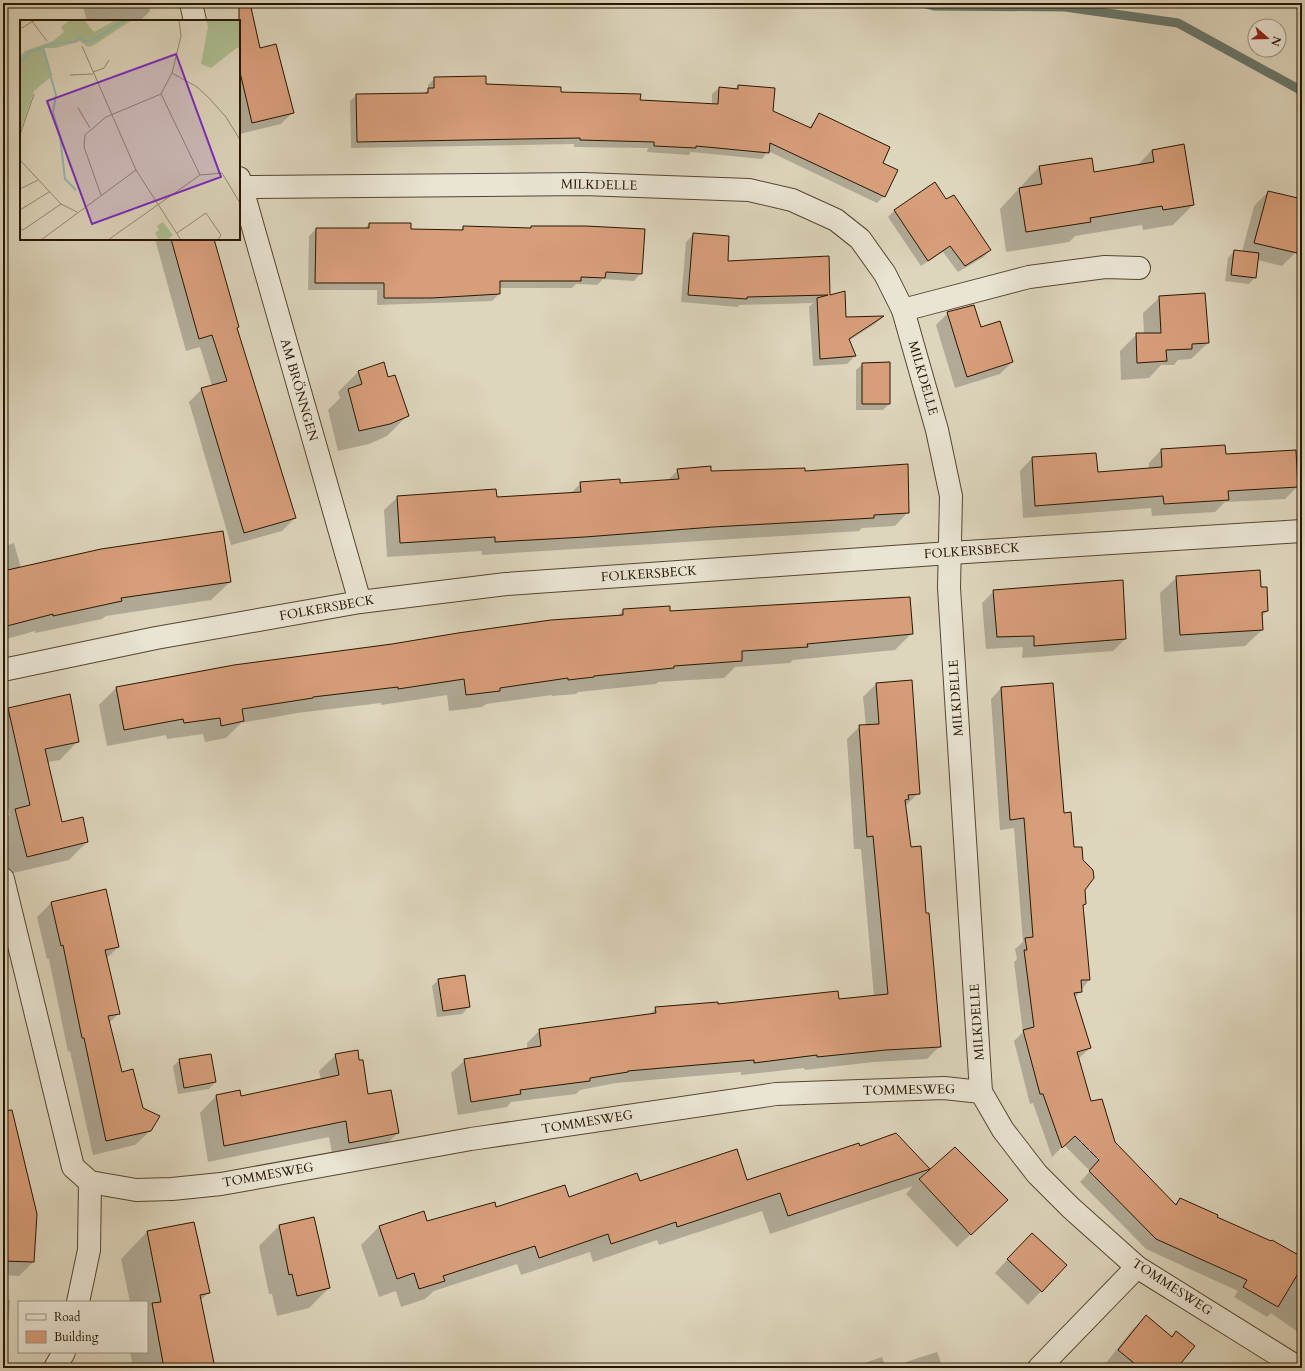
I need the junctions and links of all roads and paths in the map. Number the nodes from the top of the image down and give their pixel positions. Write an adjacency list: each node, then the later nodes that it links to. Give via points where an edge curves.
1 (191, 3): 2 (street)
2 (196, 20)
3 (240, 182): 5 (street, MILKDELLE, via 583,184 749,190 792,200 836,220 860,239 885,274); 8 (street, AM BRÖNNGEN)
4 (1139, 268): 5 (street, via 1105,266 1029,277)
5 (903, 310): 7 (street, MILKDELLE, via 937,430 951,496)
6 (1302, 531): 7 (street, FOLKERSBECK)
7 (950, 553): 8 (street, FOLKERSBECK, via 506,584); 11 (street, MILKDELLE, via 949,588)
8 (360, 602): 9 (street, FOLKERSBECK, via 156,638)
9 (3, 670)
10 (3, 878): 12 (street, TOMMESWEG, via 73,1168)
11 (981, 1092): 12 (street, TOMMESWEG, via 944,1088 776,1094 471,1139 221,1184 136,1190); 13 (street, TOMMESWEG, via 1003,1130 1037,1174)
12 (90, 1182): 14 (street, via 89,1250)
13 (1137, 1267): 17 (street); 18 (street, TOMMESWEG)
14 (78, 1301)
15 (63, 1353): 16 (street)
16 (55, 1368)
17 (1039, 1368)
18 (1299, 1368)

